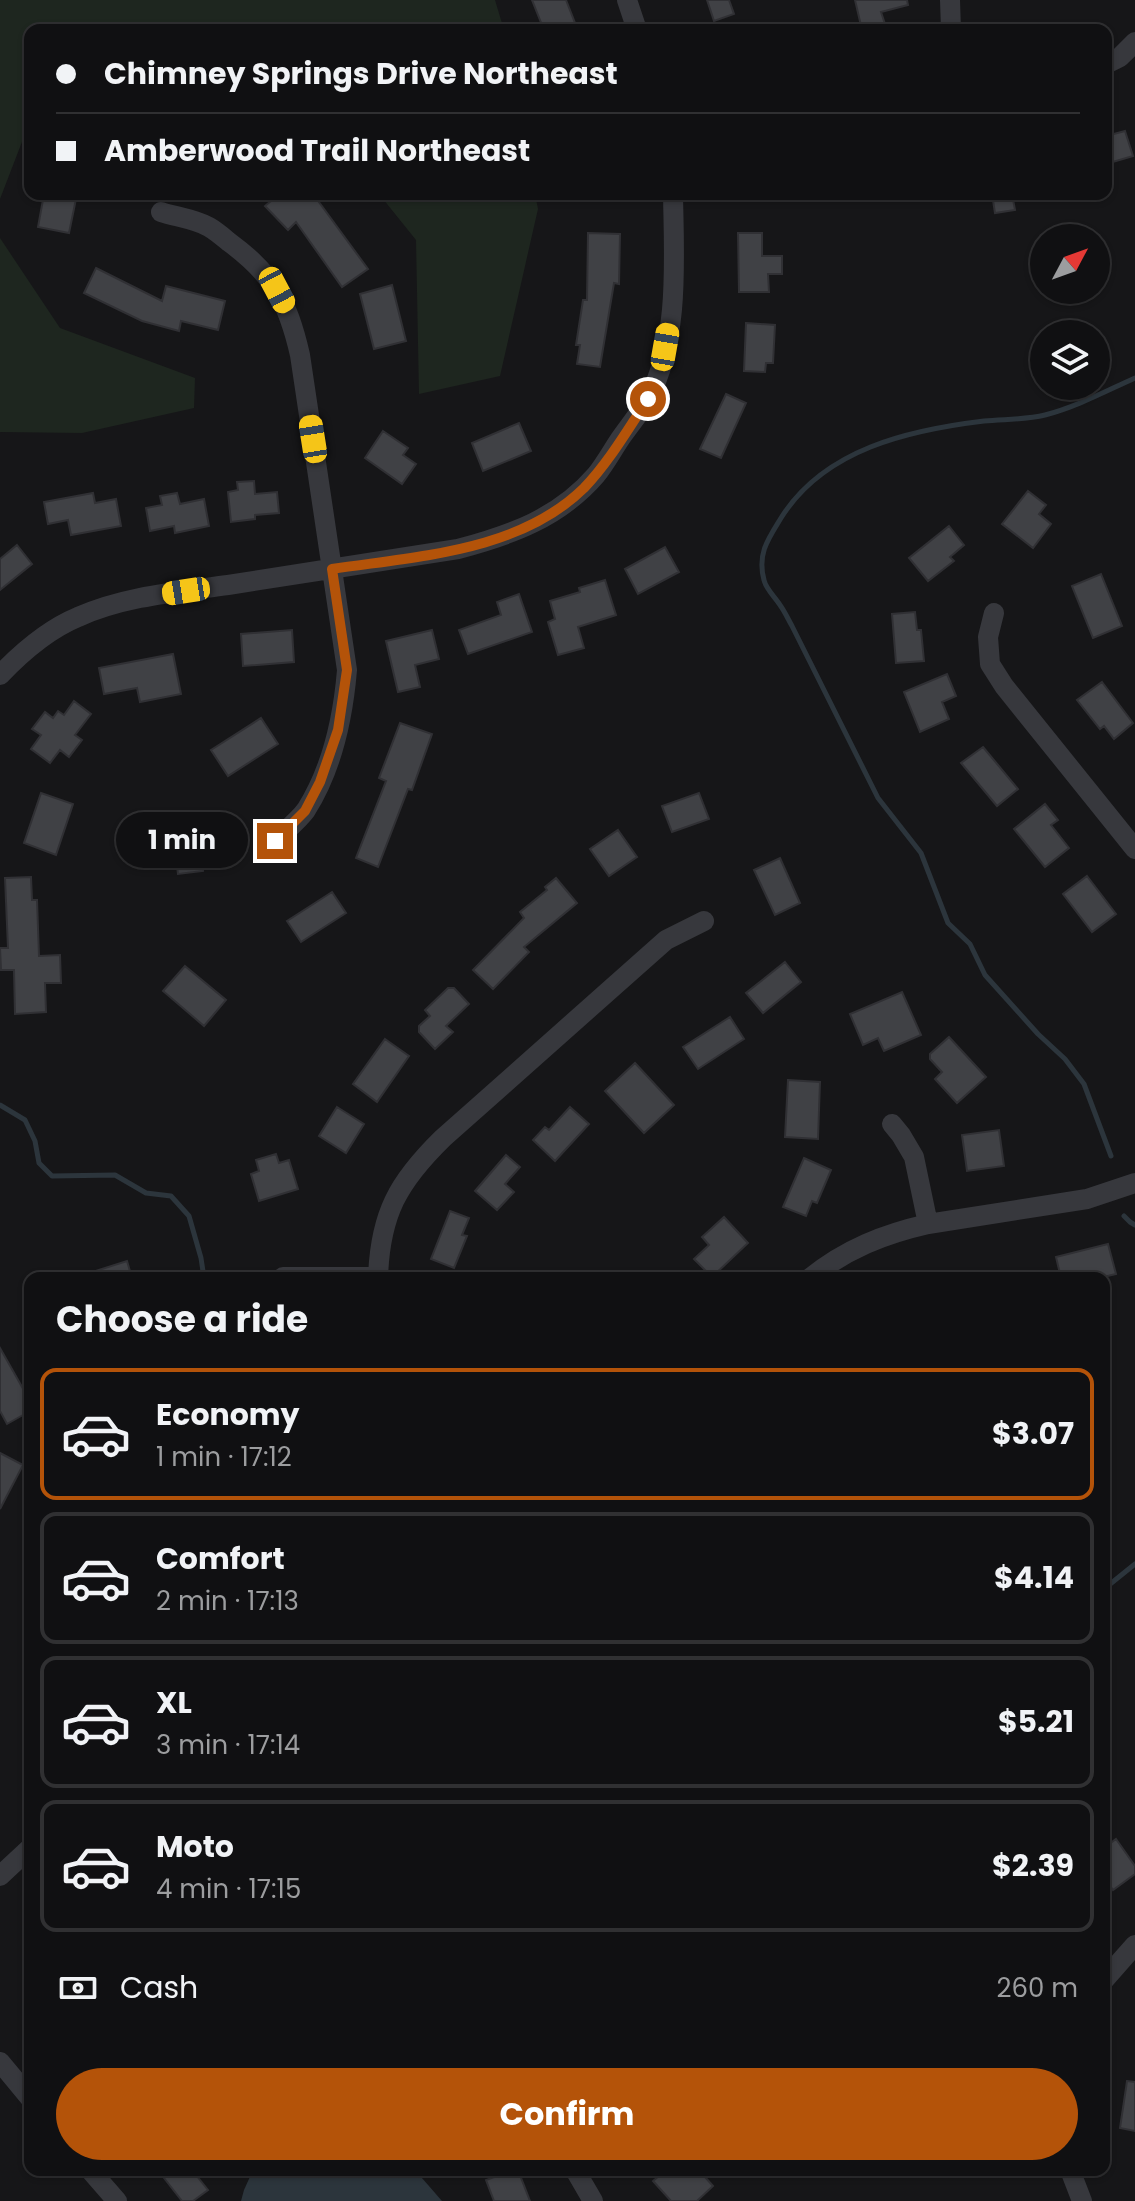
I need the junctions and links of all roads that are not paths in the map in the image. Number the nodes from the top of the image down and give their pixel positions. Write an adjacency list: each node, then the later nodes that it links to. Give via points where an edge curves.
1 (627, 0): 3 (street)
2 (950, 0): 4 (street)
3 (635, 24)
4 (951, 24)
5 (1135, 42): 6 (street)
6 (1112, 61)
7 (673, 200): 9 (street, via 675,287 662,363 648,399 598,473 564,505 498,538)
8 (161, 212): 9 (street, via 208,226 250,257 286,307 300,355)
9 (332, 569): 11 (street, via 97,610 52,632); 12 (street, via 347,670 338,730 305,811)
10 (994, 613): 13 (street, via 988,637 990,664)
11 (0, 675)
12 (275, 841)
13 (1135, 849)
14 (704, 921): 18 (street, via 666,940 421,1160 386,1220)
15 (892, 1124): 17 (street, via 914,1157)
16 (1135, 1183): 17 (street, via 1087,1199)
17 (928, 1224): 19 (street, via 862,1244)
18 (378, 1272)
19 (818, 1272)
20 (24, 1854): 21 (street)
21 (0, 1876)
22 (1135, 1945): 23 (street)
23 (1110, 1973)
24 (0, 2062): 25 (street)
25 (24, 2091)
26 (95, 2176): 29 (street)
27 (578, 2176): 30 (street)
28 (1072, 2176): 31 (street)
29 (117, 2201)
30 (593, 2201)
31 (1082, 2201)

